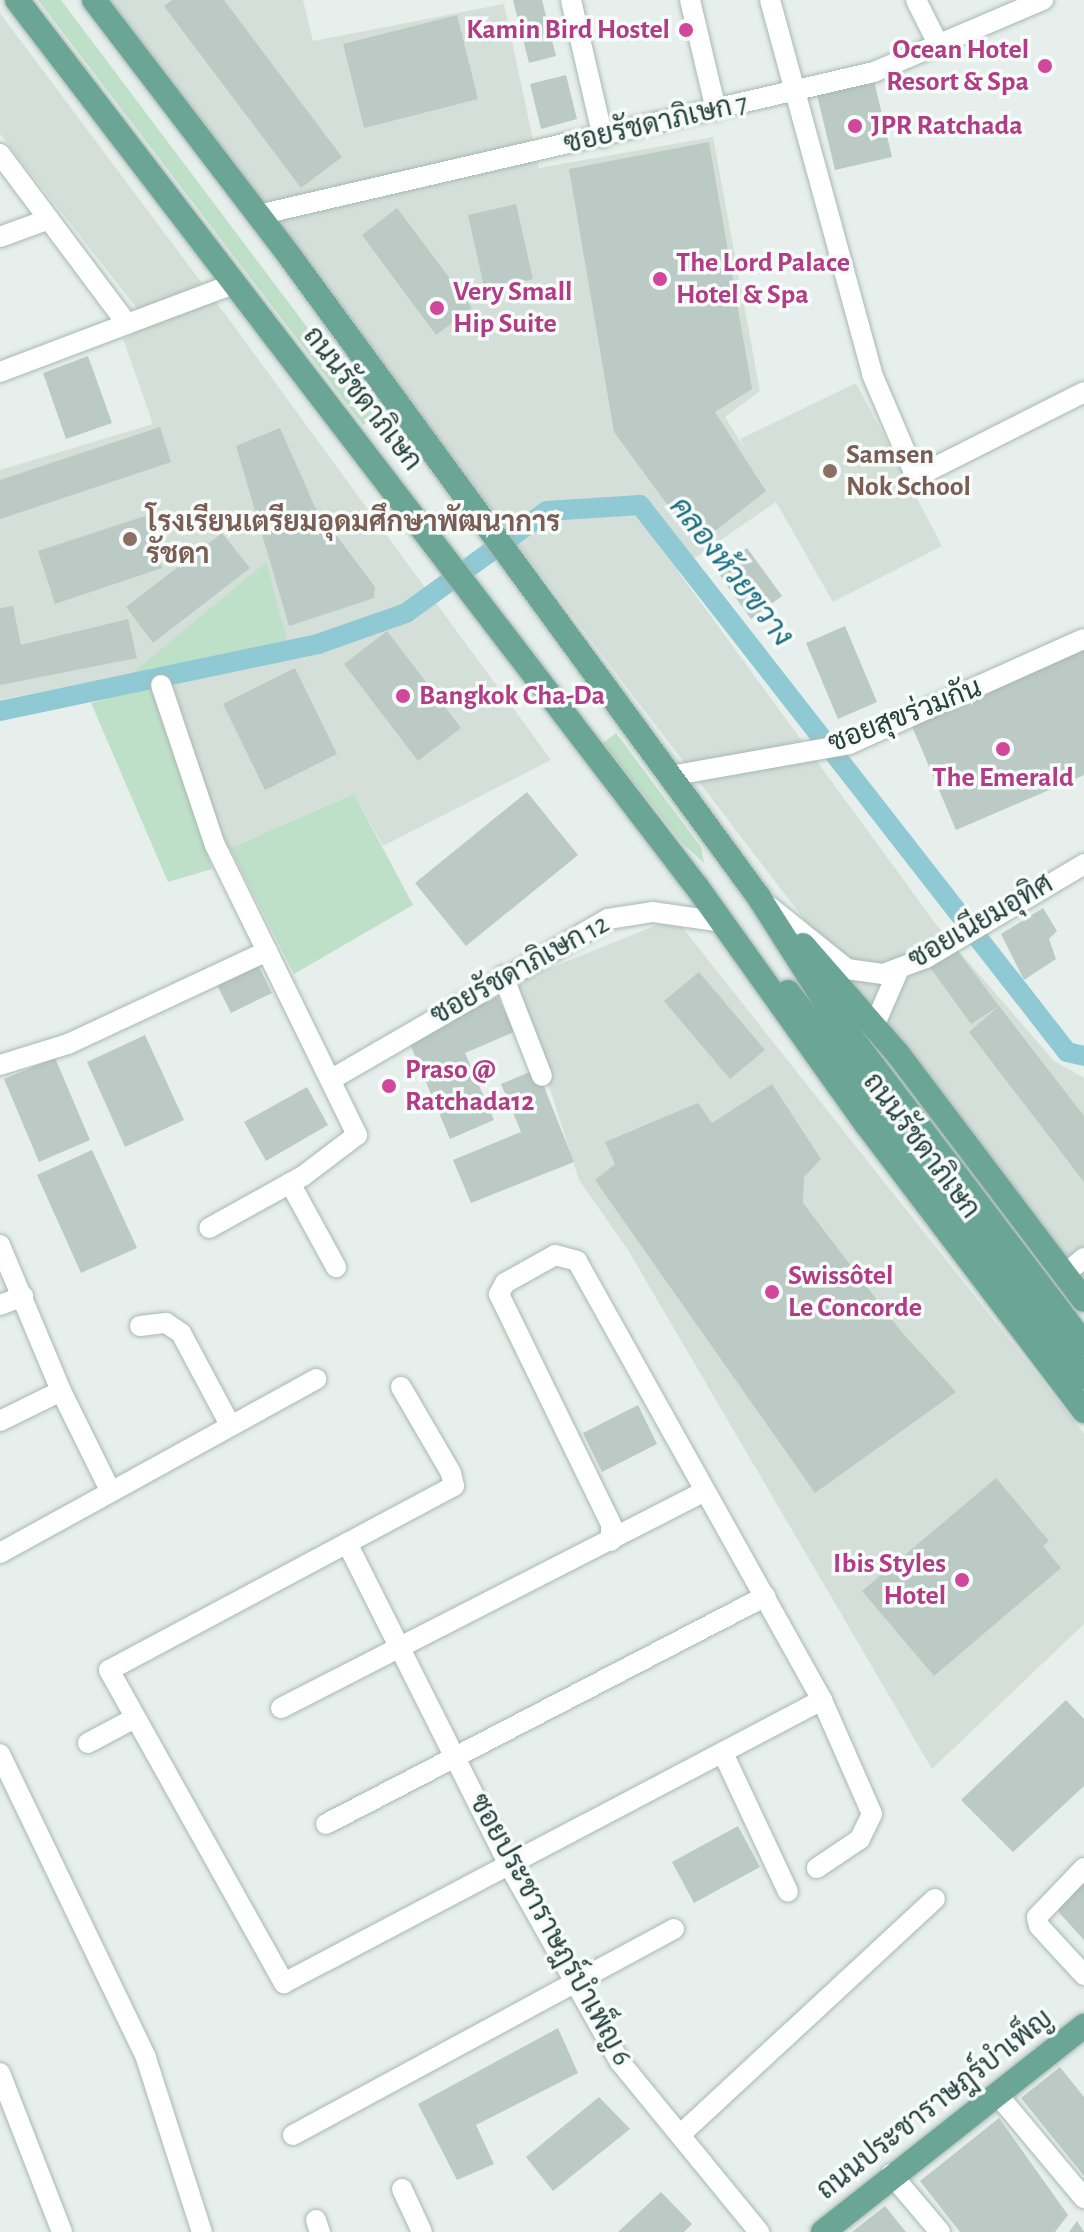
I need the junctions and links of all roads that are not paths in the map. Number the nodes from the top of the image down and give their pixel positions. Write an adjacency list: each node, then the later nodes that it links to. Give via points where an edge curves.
1 (17, 0): 16 (main road, ถนนรัชดาภิเษก)
2 (94, 0): 13 (main road, ถนนรัชดาภิเษก)
3 (571, 0): 11 (street)
4 (690, 0): 10 (street)
5 (770, 0): 9 (street)
6 (916, 0): 8 (street)
7 (1043, 0): 8 (street, ซอยรัชดาภิเษก 7)
8 (939, 46): 9 (street, ซอยรัชดาภิเษก 7, via 874,72)
9 (794, 91): 10 (street, ซอยรัชดาภิเษก 7); 19 (street, via 872,374 916,477)
10 (716, 110): 11 (street, ซอยรัชดาภิเษก 7)
11 (603, 137): 13 (street, ซอยรัชดาภิเษก 7)
12 (0, 154): 14 (street)
13 (258, 215): 22 (main road, ถนนรัชดาภิเษก)
14 (49, 219): 15 (street); 17 (street)
15 (0, 237)
16 (236, 283): 17 (street); 25 (main road, ถนนรัชดาภิเษก)
17 (127, 324): 18 (street)
18 (0, 372)
19 (1084, 392)
20 (1084, 639): 22 (street, ซอยสุขร่วมกัน, via 849,744)
21 (161, 685): 26 (street, via 215,845)
22 (670, 776): 24 (main road, ถนนรัชดาภิเษก)
23 (1084, 864): 27 (street, ซอยเนียมอุทิศ)
24 (758, 896): 27 (street, ซอยเนียมอุทิศ, via 847,969 883,974); 29 (main road, ถนนรัชดาภิเษก); 43 (main road, ถนนรัชดาภิเษก, via 830,1009)
25 (719, 917): 28 (street, ซอยรัชดาภิเษก 12, via 624,914); 44 (main road, ถนนรัชดาภิเษก, via 814,1021); 48 (main road, ถนนรัชดาภิเษก, via 867,1125)
26 (267, 951): 30 (street, via 68,1044); 32 (street)
27 (899, 969): 29 (street)
28 (503, 976): 31 (street); 32 (street, ซอยรัชดาภิเษก 12)
29 (874, 1026): 38 (main road, ถนนรัชดาภิเษก)
30 (0, 1065)
31 (542, 1076)
32 (332, 1079): 33 (street, via 357,1135)
33 (290, 1183): 34 (street); 37 (street)
34 (209, 1228)
35 (0, 1245): 39 (street)
36 (1084, 1258): 38 (street)
37 (336, 1267)
38 (1065, 1274): 40 (main road, ถนนรัชดาภิเษก)
39 (23, 1296): 41 (street); 47 (street)
40 (1084, 1300)
41 (0, 1305)
42 (140, 1326): 50 (street, via 166,1323 181,1333)
43 (1084, 1344)
44 (1084, 1377)
45 (316, 1379): 50 (street)
46 (401, 1387): 54 (street, via 454,1486)
47 (61, 1391): 49 (street); 51 (street)
48 (1084, 1411)
49 (0, 1421)
50 (229, 1423): 51 (street)
51 (110, 1490): 55 (street)
52 (704, 1492): 53 (street); 53 (street, via 577,1261 555,1255 505,1283 501,1305 611,1524); 56 (street)
53 (611, 1541): 57 (street)
54 (347, 1543): 57 (street, ซอยประชาราษฎร์บำเพ็ญ 6); 60 (street, via 116,1662 109,1679)
55 (0, 1553)
56 (765, 1596): 58 (street); 64 (street)
57 (401, 1646): 59 (street); 64 (street, ซอยประชาราษฎร์บำเพ็ญ 6)
58 (822, 1700): 62 (street); 67 (street, via 872,1814 860,1839)
59 (281, 1708)
60 (133, 1719): 61 (street); 66 (street, via 284,1983)
61 (88, 1743)
62 (723, 1753): 66 (street); 69 (street)
63 (0, 1754): 83 (street, via 146,2058)
64 (456, 1756): 65 (street); 66 (street, ซอยประชาราษฎร์บำเพ็ญ 6)
65 (326, 1824)
66 (509, 1865): 73 (street, ซอยประชาราษฎร์บำเพ็ญ 6)
67 (817, 1868)
68 (1084, 1868): 72 (street, via 1037,1917 1039,1926)
69 (788, 1892)
70 (935, 1899): 77 (street)
71 (674, 1929): 73 (street)
72 (1083, 1973)
73 (574, 1982): 77 (street, ซอยประชาราษฎร์บำเพ็ญ 6, via 620,2062); 78 (street)
74 (1084, 2026): 76 (main road, ถนนประชาราษฎร์บำเพ็ญ)
75 (0, 2073): 82 (street)
76 (997, 2094): 79 (main road, ถนนประชาราษฎร์บำเพ็ญ); 81 (street)
77 (681, 2134): 85 (street, ซอยประชาราษฎร์บำเพ็ญ 6)
78 (293, 2135)
79 (891, 2174): 86 (main road, ถนนประชาราษฎร์บำเพ็ญ); 87 (street)
80 (402, 2189): 84 (street)
81 (1084, 2198)
82 (62, 2232)
83 (202, 2232)
84 (422, 2232)
85 (759, 2232)
86 (823, 2232)
87 (940, 2232)

